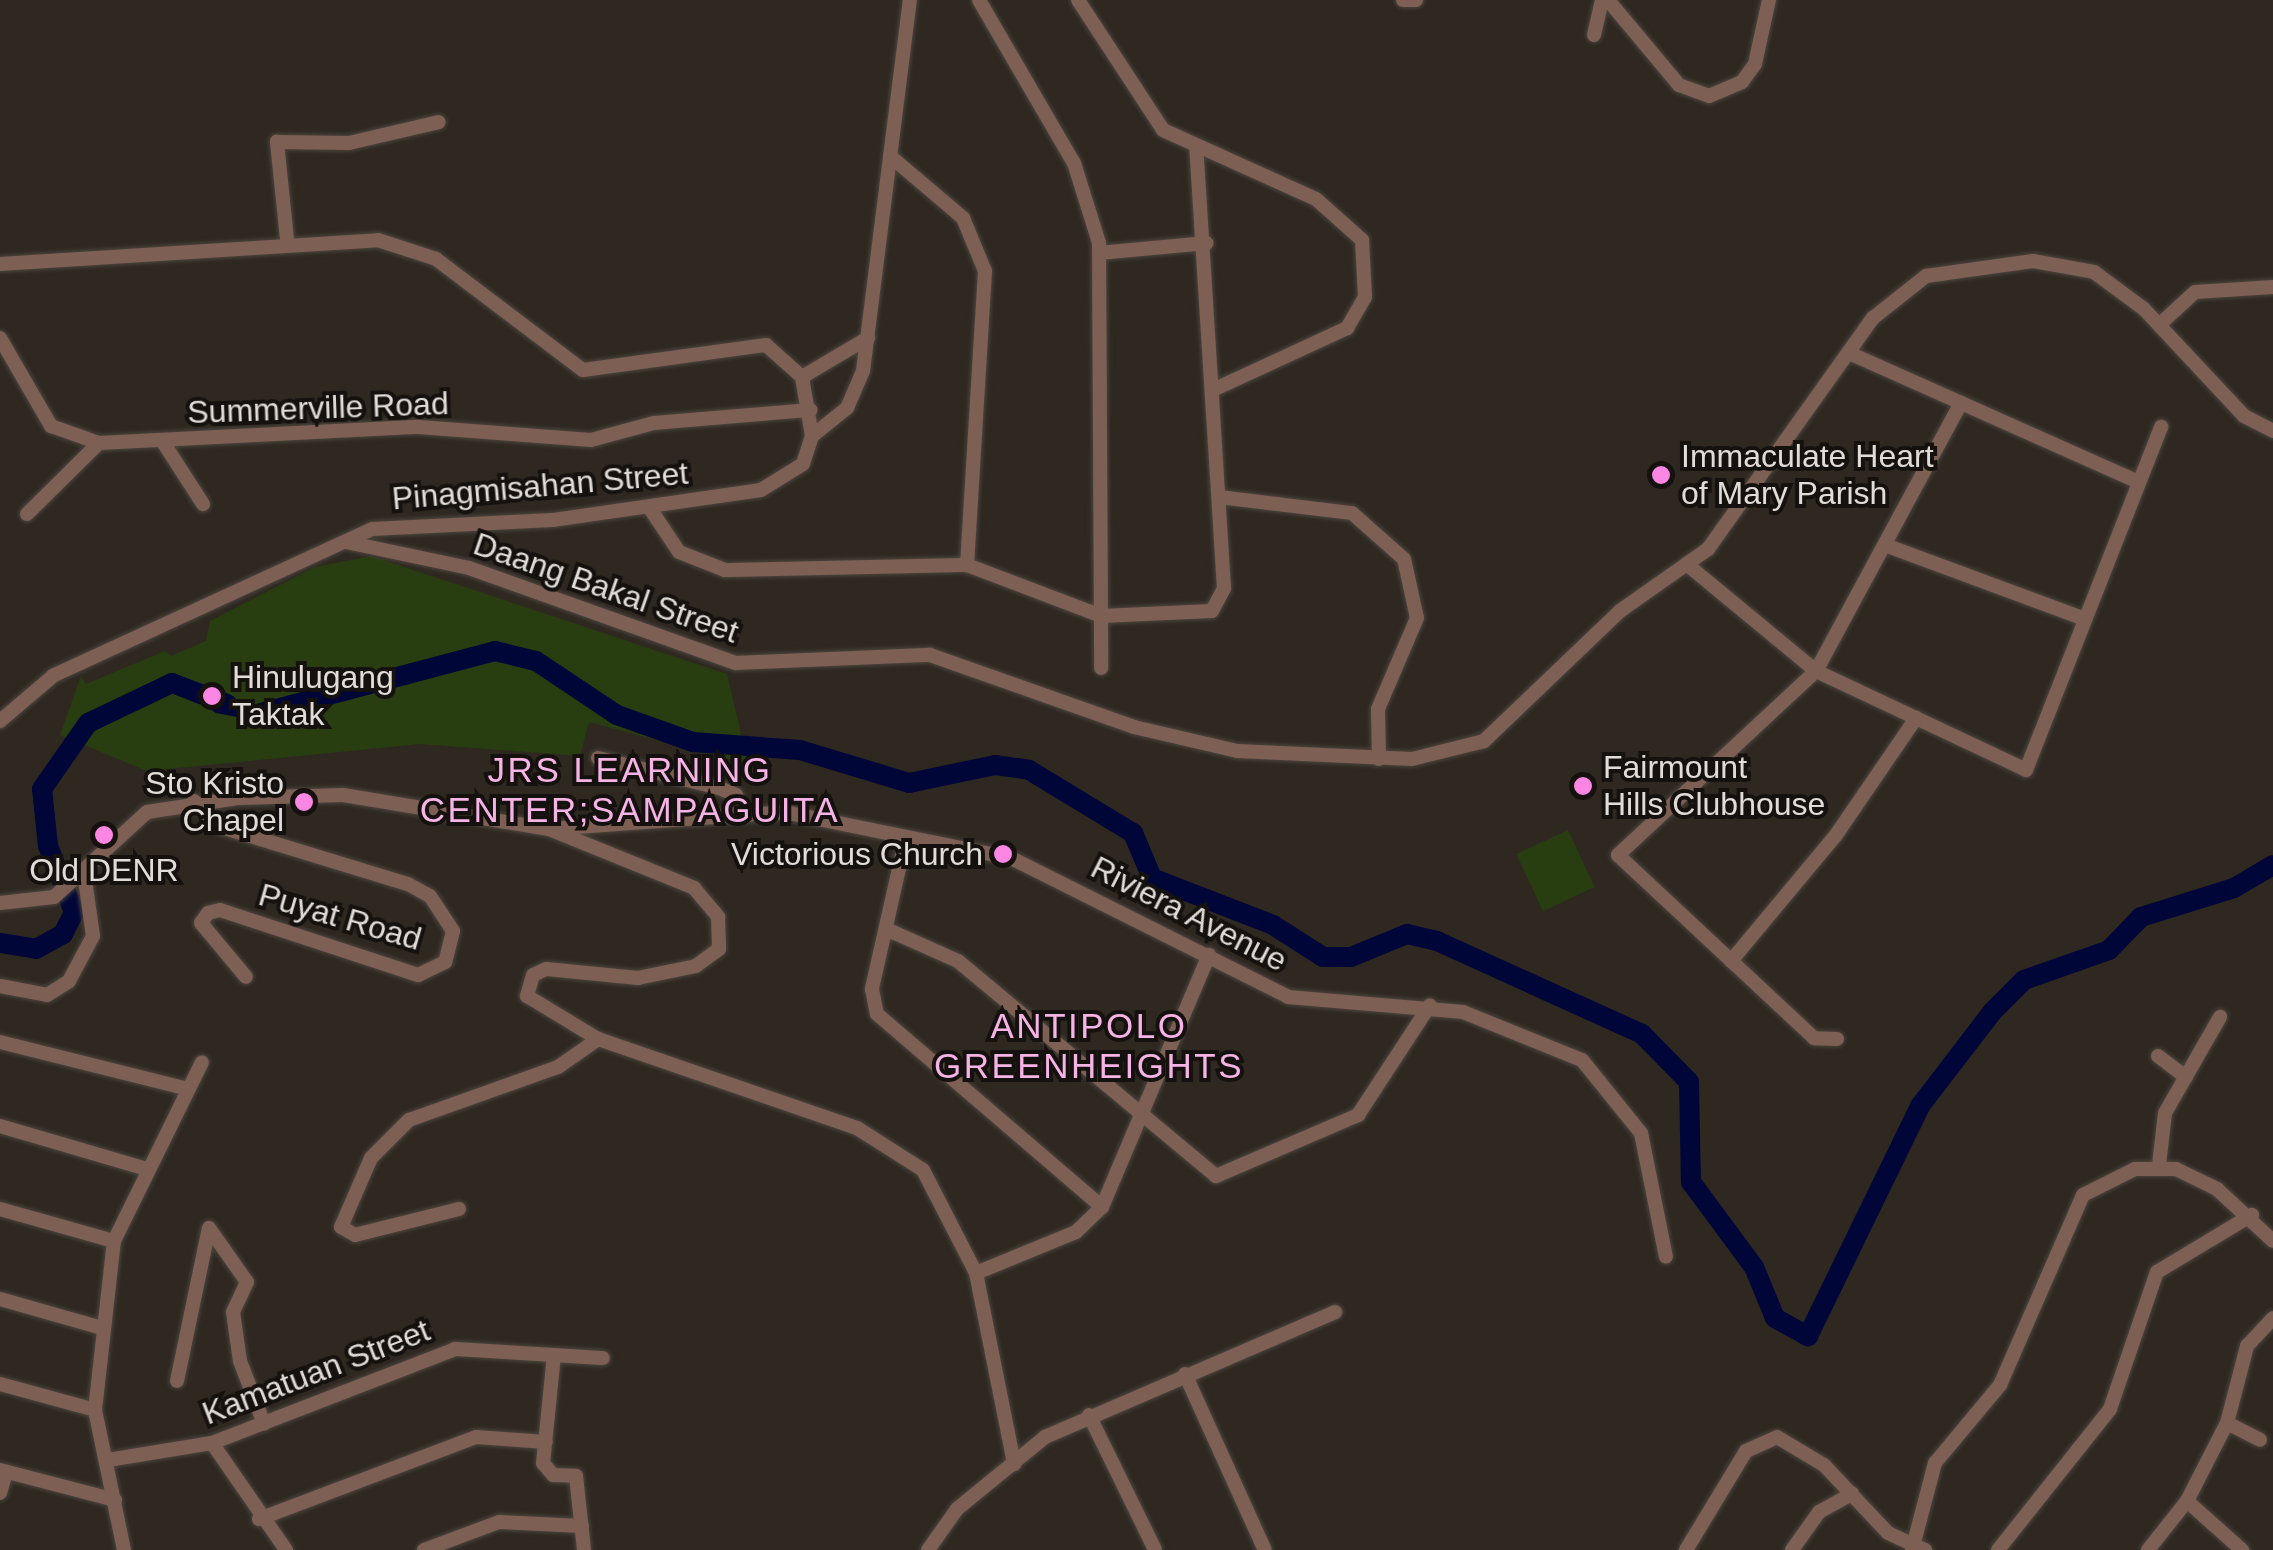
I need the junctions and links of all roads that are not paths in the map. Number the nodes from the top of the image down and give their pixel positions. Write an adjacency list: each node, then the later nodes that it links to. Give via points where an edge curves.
1 (910, 0): 11 (street, Pinagmisahan Street)
2 (979, 0): 14 (street, via 1074,163)
3 (1078, 0): 10 (street, via 1140,106)
4 (1403, 0): 5 (street)
5 (1416, 0)
6 (1605, 0): 7 (street, via 1679,85 1709,96 1742,82 1755,64); 8 (street)
7 (1770, 0)
8 (1594, 34)
9 (439, 122): 12 (street, via 349,143 277,142)
10 (1196, 148): 13 (street); 22 (street, via 1336,211 1362,240 1368,276 1358,312 1331,341)
11 (890, 156): 19 (street, Pinagmisahan Street); 37 (street, via 963,218 985,271)
12 (287, 239): 15 (street); 21 (street, via 350,236 436,259 584,370 625,371 754,343)
13 (1208, 243): 14 (street); 22 (street)
14 (1100, 253): 39 (street)
15 (0, 264)
16 (2273, 287): 17 (street, via 2195,292)
17 (2159, 326): 20 (street, Daang Bakal Street, via 2094,272 2016,262 1926,276 1893,294); 26 (street, Daang Bakal Street, via 2244,416)
18 (0, 338): 29 (street, Summerville Road, via 51,426)
19 (868, 338): 21 (street); 27 (street, Pinagmisahan Street, via 854,396)
20 (1849, 353): 23 (street); 38 (street, Daang Bakal Street, via 1728,528)
21 (802, 377): 24 (street)
22 (1213, 390): 31 (street)
23 (1961, 403): 30 (street); 36 (street)
24 (810, 410): 27 (street); 28 (street, Summerville Road, via 654,424 591,440 418,427)
25 (2161, 427): 30 (street)
26 (2273, 431)
27 (812, 436): 33 (street, Pinagmisahan Street, via 784,480)
28 (163, 442): 29 (street, Summerville Road); 32 (street)
29 (98, 444): 34 (street)
30 (2139, 482): 40 (street)
31 (1219, 497): 39 (street, via 1220,605 1197,616); 46 (street, via 1352,513 1404,559 1417,618 1378,709)
32 (203, 504)
33 (649, 507): 35 (street, Pinagmisahan Street, via 372,529); 37 (street, via 680,552 725,570)
34 (27, 514)
35 (346, 542): 44 (street, via 53,676); 46 (street, Daang Bakal Street, via 469,568 736,663 930,655 1134,727 1238,752)
36 (1885, 545): 40 (street); 42 (street)
37 (967, 565): 39 (street)
38 (1689, 566): 42 (street); 46 (street, Daang Bakal Street, via 1620,611 1484,741)
39 (1101, 616): 41 (street)
40 (2086, 619): 43 (street, via 2026,770)
41 (1101, 668)
42 (1816, 671): 43 (street); 55 (street, via 1618,855)
43 (1916, 718): 55 (street, via 1836,835)
44 (0, 722)
45 (598, 758): 48 (street, via 719,788 736,795)
46 (1379, 760)
47 (194, 800): 49 (street, via 343,795); 51 (street, via 126,823); 56 (street, Puyat Road, via 222,827 408,884 430,896 453,931 445,962 418,975 208,913 201,923)
48 (740, 811): 49 (street, Riviera Avenue); 50 (street, Riviera Avenue, via 784,812)
49 (549, 829): 61 (street, via 694,888 718,917 719,949 696,966 638,978 570,967 534,975 526,987 534,1004)
50 (905, 842): 53 (street); 54 (street, Riviera Avenue, via 1011,858)
51 (81, 876): 52 (street, via 54,897); 57 (street, via 93,936 69,981 47,995)
52 (0, 904)
53 (886, 929): 67 (street, via 958,961); 71 (street, via 872,989 877,1014)
54 (1209, 955): 58 (street, Riviera Avenue, via 1313,1003); 67 (street)
55 (1730, 960): 60 (street, via 1814,1038)
56 (246, 977)
57 (0, 986)
58 (1430, 1006): 67 (street, via 1358,1116 1235,1172 1210,1174); 77 (street, Riviera Avenue, via 1559,1051 1602,1078 1641,1132)
59 (2220, 1017): 65 (street)
60 (1837, 1039)
61 (598, 1040): 72 (street, via 558,1067 409,1120 371,1158 341,1228 355,1235); 78 (street, via 902,1151 940,1192)
62 (0, 1042): 66 (street)
63 (2158, 1056): 65 (street)
64 (202, 1062): 66 (street)
65 (2186, 1077): 69 (street, via 2165,1113)
66 (184, 1088): 70 (street)
67 (1142, 1117): 71 (street)
68 (0, 1126): 70 (street)
69 (2160, 1165): 74 (street, via 2218,1189); 104 (street, via 2107,1178 2067,1214 2000,1385 1934,1463)
70 (147, 1170): 75 (street)
71 (1102, 1207): 78 (street, via 1076,1232)
72 (459, 1208)
73 (0, 1209): 75 (street)
74 (2252, 1216): 76 (street); 114 (street, via 2157,1272 2110,1409)
75 (114, 1242): 82 (street)
76 (2273, 1242)
77 (1666, 1257)
78 (976, 1273): 96 (street)
79 (0, 1299): 82 (street)
80 (1335, 1312): 85 (street)
81 (2273, 1318): 90 (street, via 2247,1346)
82 (102, 1328): 88 (street)
83 (554, 1355): 84 (street, Kamatuan Street); 91 (street, Kamatuan Street, via 455,1349); 93 (street)
84 (603, 1358)
85 (1185, 1374): 89 (street); 111 (street)
86 (177, 1381): 91 (street, via 209,1228 247,1282 233,1312 240,1361)
87 (0, 1384): 88 (street)
88 (95, 1410): 95 (street)
89 (1089, 1414): 96 (street); 110 (street)
90 (2227, 1423): 92 (street); 101 (street)
91 (264, 1424): 94 (street, Kamatuan Street)
92 (2260, 1440)
93 (546, 1442): 102 (street, via 476,1436); 103 (street, via 549,1472 576,1476)
94 (212, 1444): 95 (street, Kamatuan Street); 102 (street)
95 (108, 1460): 100 (street)
96 (1014, 1464): 109 (street, via 958,1508)
97 (3, 1471): 98 (street); 100 (street)
98 (0, 1493)
99 (1852, 1494): 104 (street, via 1888,1533); 112 (street, via 1824,1464 1762,1438); 113 (street, via 1819,1512)
100 (114, 1500): 105 (street)
101 (2187, 1501): 115 (street); 116 (street)
102 (259, 1519): 106 (street)
103 (582, 1526): 107 (street, via 499,1522); 108 (street)
104 (1917, 1548)
105 (124, 1550)
106 (286, 1550)
107 (424, 1550)
108 (584, 1550)
109 (928, 1550)
110 (1154, 1550)
111 (1264, 1550)
112 (1686, 1550)
113 (1792, 1550)
114 (1998, 1550)
115 (2148, 1550)
116 (2242, 1550)

